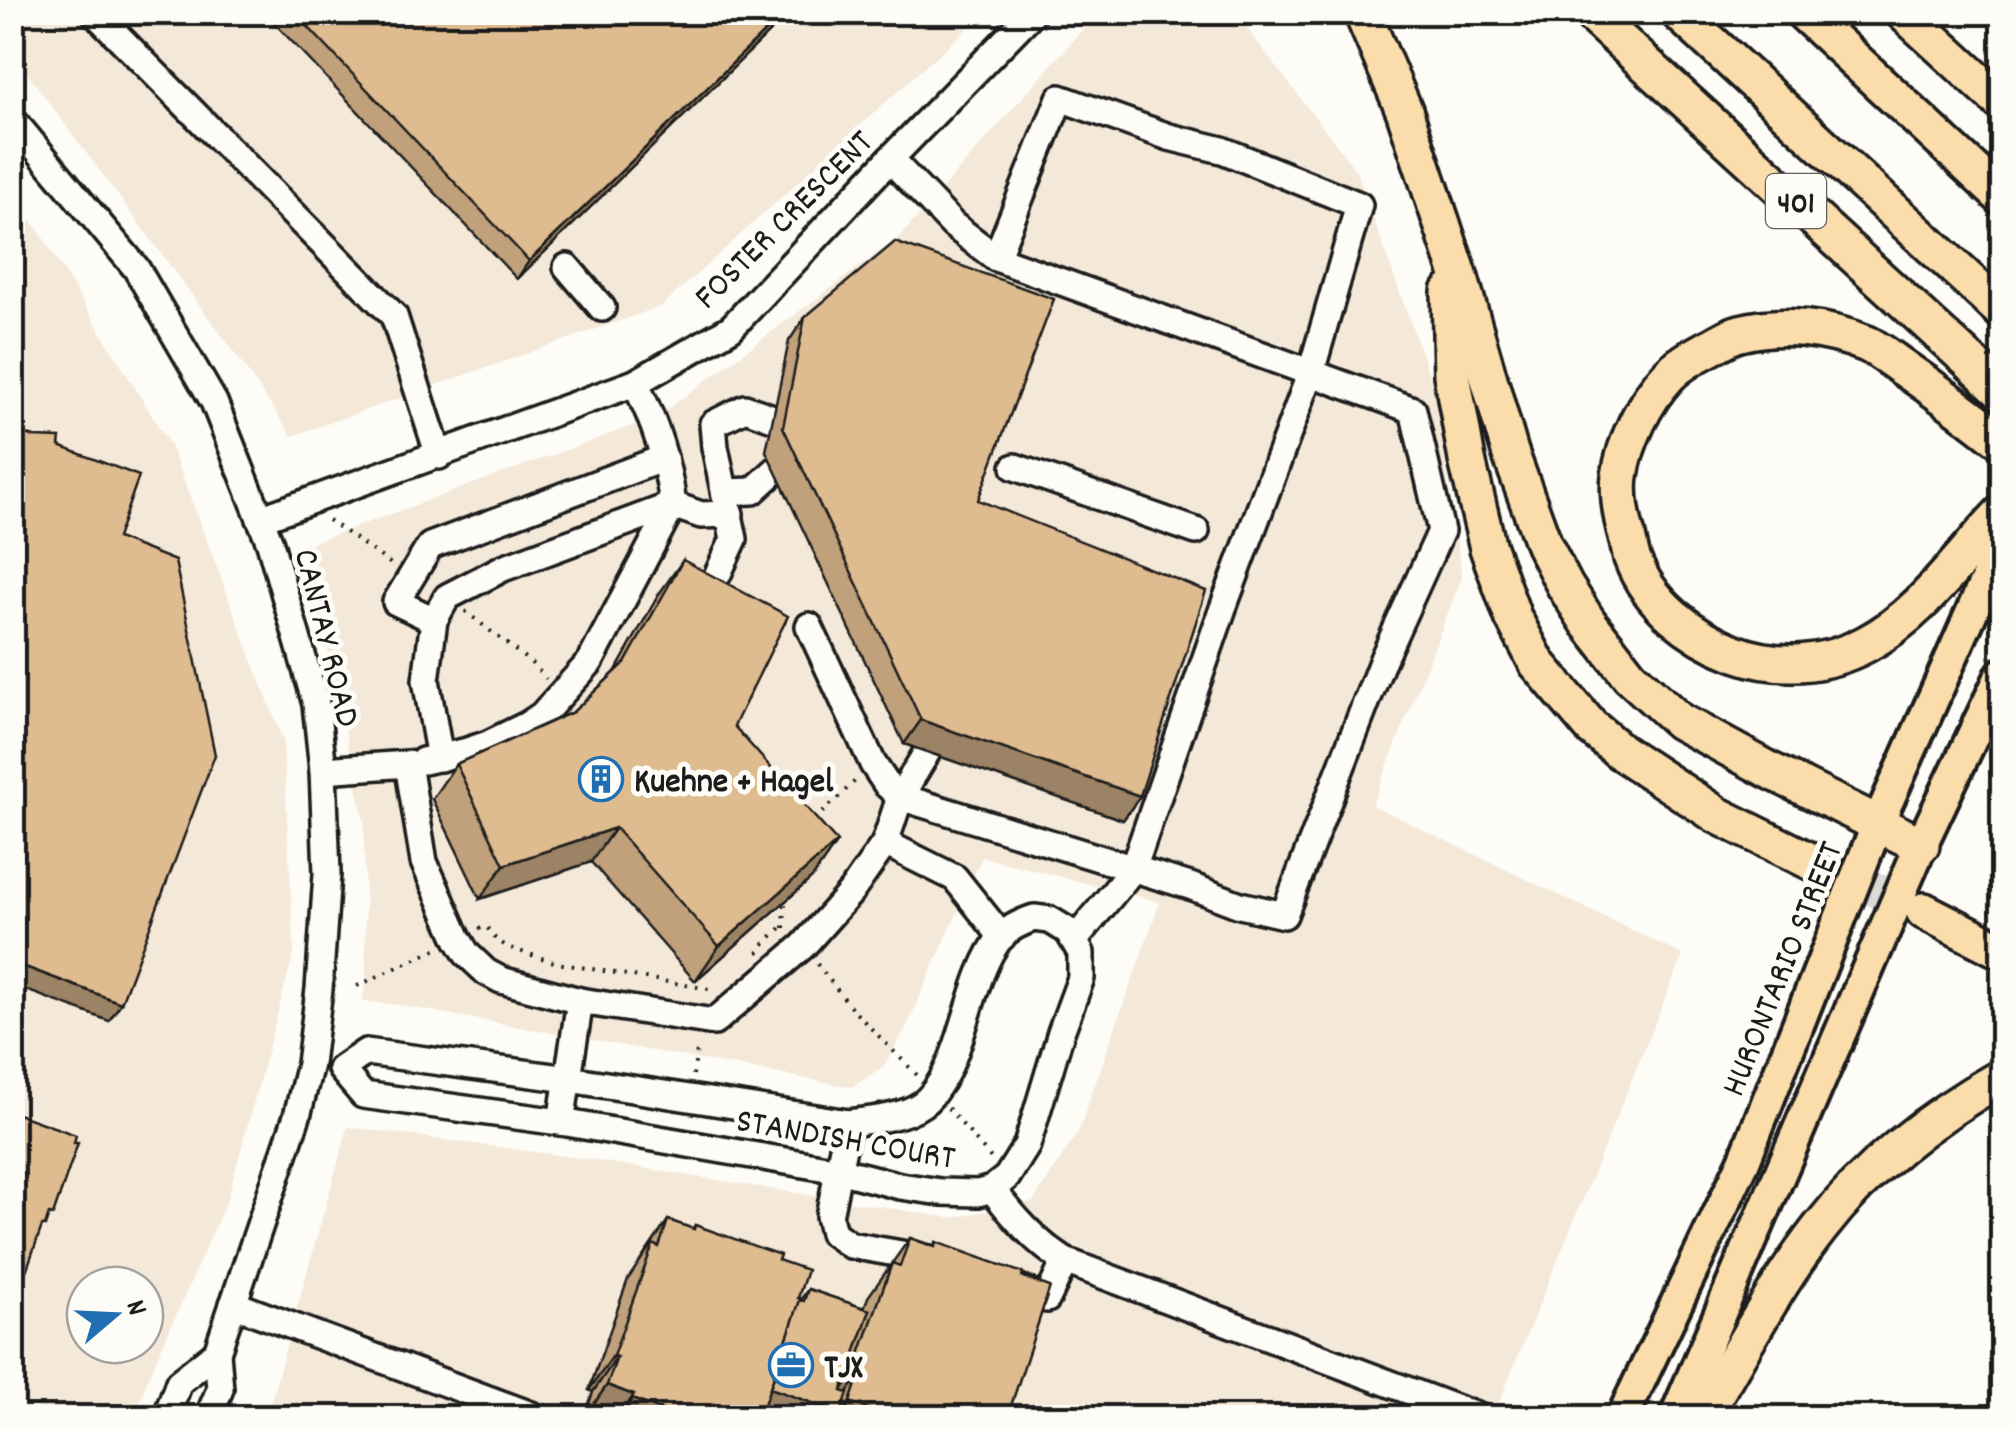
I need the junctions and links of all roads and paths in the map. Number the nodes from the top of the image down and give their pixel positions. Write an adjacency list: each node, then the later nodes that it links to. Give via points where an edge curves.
1 (94, 12): 24 (street, via 394,316)
2 (1033, 12): 12 (street, FOSTER CRESCENT)
3 (1362, 12): 14 (highway)
4 (1588, 12): 21 (highway, 401)
5 (1678, 12): 18 (highway, 401)
6 (1803, 12): 13 (highway)
7 (1903, 12): 8 (highway)
8 (1965, 69): 9 (highway); 10 (highway)
9 (2002, 93)
10 (2002, 103)
11 (12, 119): 30 (street, CANTAY ROAD, via 136,268 214,402)
12 (890, 159): 15 (street, via 953,225); 20 (street, FOSTER CRESCENT, via 731,328)
13 (2002, 197)
14 (1450, 246): 43 (highway, via 1517,471 1544,544 1588,622 1630,676 1679,721); 47 (highway, via 1452,375 1467,460 1488,548 1537,663 1620,752 1717,816)
15 (996, 258): 19 (street); 19 (street, via 1060,98 1222,150 1359,205)
16 (567, 267): 17 (street)
17 (602, 308)
18 (2002, 311)
19 (1310, 372): 48 (street); 48 (street, via 1413,410 1441,530 1383,658 1284,915)
20 (635, 383): 24 (street, FOSTER CRESCENT); 25 (street)
21 (2002, 391)
22 (773, 418): 28 (street, via 745,408 713,424)
23 (2002, 441): 31 (highway, via 1870,346 1832,332 1784,326 1738,333 1670,374 1630,439 1620,477 1633,560 1651,593 1710,643 1754,660 1828,660 1867,644 1904,618)
24 (438, 456): 30 (street, FOSTER CRESCENT)
25 (664, 458): 29 (street); 34 (street, via 430,546 396,602)
26 (1016, 468): 32 (street)
27 (776, 470): 28 (street)
28 (728, 503): 29 (street, via 701,515); 33 (street, via 734,539)
29 (673, 505): 34 (street, via 503,568 447,597); 38 (street, via 582,672 528,725)
30 (260, 518): 41 (street, CANTAY ROAD, via 316,704)
31 (1998, 528): 43 (main road, HURONTARIO STREET)
32 (1196, 532)
33 (699, 616)
34 (434, 620): 38 (street, via 426,680)
35 (809, 626): 40 (street)
36 (2002, 674): 46 (main road)
37 (927, 752): 42 (street)
38 (440, 758): 39 (street)
39 (408, 764): 41 (street); 53 (street, via 424,862)
40 (874, 764): 42 (street); 44 (path)
41 (323, 770): 61 (street, CANTAY ROAD, via 326,874)
42 (900, 797): 45 (street); 48 (street)
43 (1877, 825): 46 (highway); 79 (main road, HURONTARIO STREET, via 1744,1161)
44 (808, 826)
45 (885, 843): 52 (street, via 954,878); 55 (street)
46 (1921, 845): 80 (main road)
47 (1810, 861)
48 (1133, 869): 54 (street)
49 (784, 902): 51 (path)
50 (1924, 911): 56 (highway)
51 (782, 927): 55 (path); 57 (path)
52 (1002, 937): 54 (street, via 1034,918 1050,920); 65 (street, STANDISH COURT)
53 (458, 939): 58 (path); 59 (path, via 486,926 507,947 557,963); 60 (street, via 494,977)
54 (1074, 940): 69 (street, via 1081,978 1027,1145)
55 (804, 946): 60 (street, via 714,1022); 65 (path, via 855,1012)
56 (2002, 951)
57 (754, 961)
58 (357, 986)
59 (723, 990)
60 (580, 1001): 64 (street)
61 (310, 1064): 62 (street, STANDISH COURT); 73 (street, CANTAY ROAD)
62 (341, 1070): 64 (street, STANDISH COURT, via 366,1052); 66 (street, STANDISH COURT, via 363,1095)
63 (2002, 1077): 81 (highway, via 1928,1124 1820,1228)
64 (569, 1079): 66 (street); 67 (street, STANDISH COURT)
65 (934, 1092): 67 (street, STANDISH COURT, via 908,1111); 69 (path)
66 (560, 1122): 68 (street, STANDISH COURT)
67 (848, 1123): 68 (street)
68 (838, 1170): 69 (street, STANDISH COURT, via 941,1192 978,1194); 71 (street, via 829,1216 842,1241)
69 (999, 1183): 70 (street, via 1030,1234)
70 (1065, 1261): 72 (street, via 1047,1299); 78 (street)
71 (954, 1265)
72 (989, 1277)
73 (233, 1304): 74 (street, CANTAY ROAD); 77 (street)
74 (217, 1352): 75 (street, via 180,1382); 76 (street, CANTAY ROAD, via 220,1389)
75 (166, 1418)
76 (208, 1418)
77 (539, 1418)
78 (1482, 1418)
79 (1622, 1418)
80 (1675, 1418)
81 (1701, 1418)

